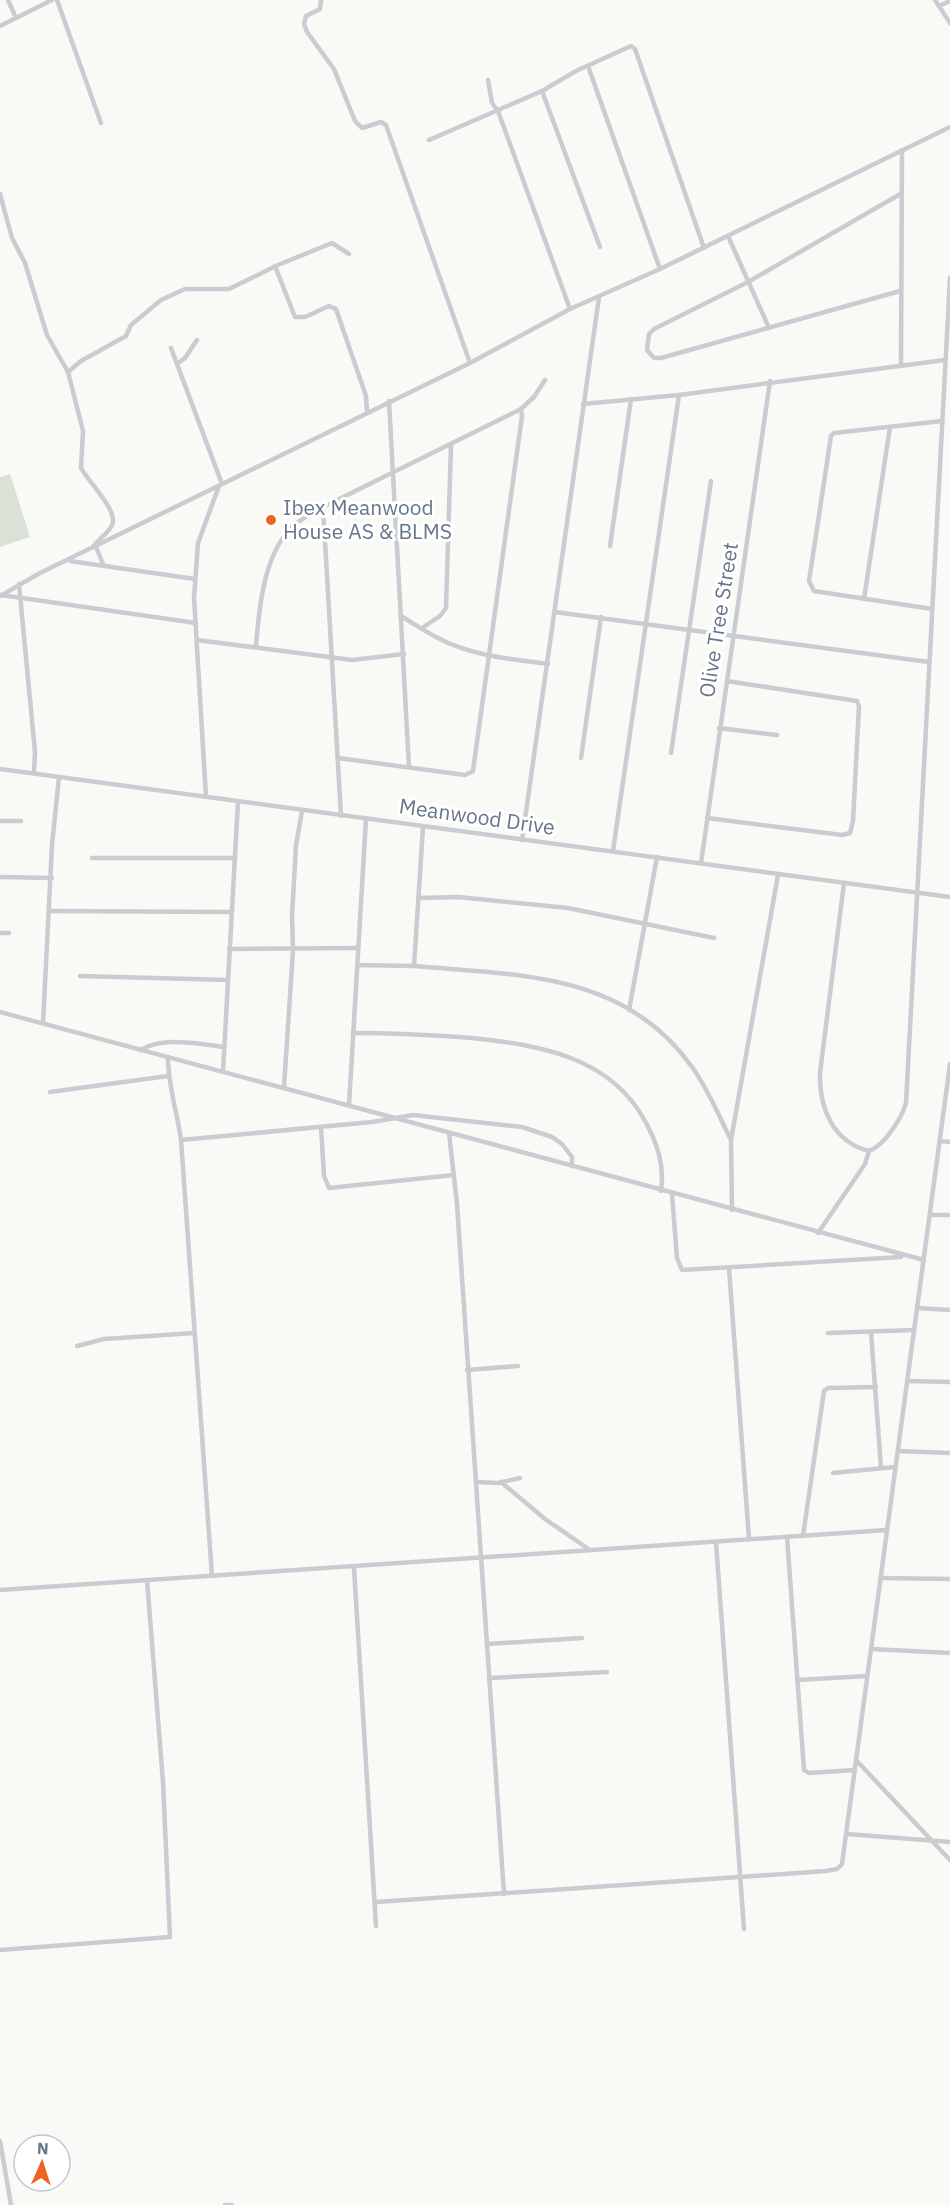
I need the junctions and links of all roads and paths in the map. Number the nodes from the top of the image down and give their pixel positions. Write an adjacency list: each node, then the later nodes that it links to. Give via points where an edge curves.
1 (8, 0): 8 (street)
2 (52, 0): 8 (street)
3 (57, 0): 15 (street)
4 (321, 0): 36 (street, via 320,9 306,16 307,32 334,69 355,121 363,128 381,122 386,125)
5 (935, 0): 7 (street)
6 (950, 1): 7 (street)
7 (939, 6): 9 (street)
8 (16, 18): 10 (street)
9 (950, 22)
10 (0, 26)
11 (588, 66): 13 (street); 23 (street, via 626,47 635,49); 26 (street)
12 (488, 80): 14 (street, via 492,103)
13 (542, 91): 14 (street); 22 (street)
14 (498, 111): 17 (street); 31 (street)
15 (101, 123)
16 (950, 128): 18 (street)
17 (429, 140)
18 (902, 150): 20 (street); 21 (street)
19 (0, 194): 39 (street, via 47,335)
20 (902, 194): 28 (street); 29 (street)
21 (728, 236): 23 (street); 28 (street)
22 (600, 247)
23 (704, 248): 26 (street)
24 (349, 254): 25 (street, via 332,243)
25 (275, 266): 39 (street, via 230,289 185,289 161,300 131,325 126,336); 47 (street, via 296,318 329,306 336,309 367,398)
26 (660, 269): 30 (street)
27 (950, 278): 35 (street)
28 (748, 282): 32 (street); 32 (street, via 654,328 647,350 654,358 661,358)
29 (900, 291): 32 (street); 38 (street)
30 (598, 297): 31 (street); 45 (street)
31 (570, 309): 36 (street)
32 (769, 328)
33 (197, 340): 37 (street)
34 (171, 348): 37 (street)
35 (945, 360): 38 (street); 48 (street)
36 (470, 363): 44 (street)
37 (177, 364): 53 (street)
38 (901, 364): 41 (street)
39 (68, 372): 57 (street, via 83,431 81,468 98,490 113,522)
40 (545, 380): 46 (street)
41 (770, 381): 42 (street); 73 (street, Olive Tree Street)
42 (679, 394): 43 (street); 70 (street)
43 (631, 399): 45 (street); 55 (street)
44 (389, 401): 47 (street); 51 (street)
45 (583, 404): 66 (street)
46 (521, 409): 50 (street); 78 (street)
47 (367, 412): 53 (street)
48 (942, 421): 49 (street); 65 (street)
49 (890, 427): 64 (street); 64 (street, via 834,433 829,441 810,587 814,591)
50 (451, 445): 51 (street); 71 (street, via 446,608)
51 (392, 473): 54 (street); 67 (street)
52 (711, 481): 72 (street)
53 (220, 485): 56 (street); 60 (street, via 198,543)
54 (323, 507): 75 (street, via 297,523 272,560 260,602); 77 (street)
55 (610, 546)
56 (96, 547): 57 (street); 59 (street)
57 (89, 550): 58 (street)
58 (67, 561): 59 (street); 61 (street)
59 (103, 564): 60 (street)
60 (195, 579): 69 (street)
61 (19, 584): 62 (street); 63 (street)
62 (0, 596): 63 (street)
63 (20, 599): 69 (street); 89 (street)
64 (864, 599): 65 (street)
65 (932, 609): 79 (street)
66 (555, 612): 68 (street); 80 (street)
67 (401, 616): 71 (street); 76 (street)
68 (601, 617): 70 (street); 86 (street)
69 (196, 623): 74 (street)
70 (645, 624): 72 (street); 101 (street)
71 (422, 628): 78 (street, via 443,641)
72 (690, 631): 73 (street); 84 (street)
73 (734, 636): 79 (street); 81 (street, Olive Tree Street)
74 (197, 640): 75 (street); 91 (street)
75 (256, 646): 77 (street)
76 (404, 654): 77 (street, via 363,660); 87 (street)
77 (331, 657): 85 (street)
78 (490, 657): 80 (street); 87 (street, via 471,774)
79 (929, 662): 110 (street)
80 (548, 664): 100 (street)
81 (727, 681): 82 (street, Olive Tree Street); 95 (street, via 857,701 853,821 850,833 842,835)
82 (719, 728): 83 (street); 95 (street, Olive Tree Street)
83 (777, 735)
84 (671, 753)
85 (338, 758): 87 (street); 94 (street)
86 (580, 758)
87 (409, 767)
88 (0, 769): 89 (street, Meanwood Drive)
89 (34, 773): 90 (street, Meanwood Drive)
90 (59, 777): 91 (street, Meanwood Drive); 108 (street)
91 (206, 797): 92 (street, Meanwood Drive)
92 (238, 802): 93 (street, Meanwood Drive); 104 (street)
93 (302, 811): 94 (street, Meanwood Drive); 121 (street, via 292,916)
94 (341, 816): 96 (street, Meanwood Drive)
95 (707, 818): 105 (street, Olive Tree Street)
96 (366, 819): 99 (street, Meanwood Drive); 119 (street)
97 (0, 821): 98 (street)
98 (21, 821)
99 (423, 826): 100 (street, Meanwood Drive); 112 (street)
100 (522, 840): 101 (street, Meanwood Drive)
101 (613, 851): 102 (street, Meanwood Drive)
102 (657, 857): 105 (street, Meanwood Drive); 115 (street)
103 (92, 858): 104 (street)
104 (235, 858): 114 (street)
105 (701, 864): 106 (street, Meanwood Drive)
106 (778, 875): 109 (street, Meanwood Drive); 143 (street)
107 (0, 877): 108 (street)
108 (52, 878): 113 (street)
109 (844, 883): 110 (street, Meanwood Drive); 146 (street, via 821,1093 829,1120 842,1139)
110 (916, 892): 111 (street, Meanwood Drive); 146 (street, via 906,1103 881,1143)
111 (950, 897)
112 (419, 898): 115 (street, via 528,902); 123 (street)
113 (51, 911): 114 (street); 128 (street)
114 (231, 912): 120 (street)
115 (645, 924): 118 (street); 126 (street)
116 (0, 933): 117 (street)
117 (9, 933)
118 (714, 938)
119 (358, 948): 121 (street); 122 (street)
120 (229, 949): 121 (street); 125 (street)
121 (293, 950): 136 (street)
122 (357, 965): 123 (street); 129 (street)
123 (414, 966): 126 (street, via 551,981 598,992)
124 (80, 976): 125 (street)
125 (228, 980): 130 (street)
126 (629, 1010): 143 (street, via 658,1030 693,1067)
127 (0, 1012): 128 (street)
128 (43, 1023): 131 (street)
129 (353, 1033): 138 (street); 149 (street, via 410,1033 507,1042 554,1051 590,1066 615,1083 639,1110 660,1156)
130 (224, 1047): 131 (street, via 162,1043); 134 (street)
131 (140, 1050): 132 (street)
132 (168, 1057): 134 (street); 135 (street)
133 (950, 1064): 144 (street)
134 (223, 1071): 136 (street)
135 (168, 1076): 137 (street); 142 (street)
136 (284, 1087): 138 (street)
137 (50, 1092)
138 (349, 1105): 139 (street)
139 (393, 1118): 140 (street); 141 (street); 147 (street, via 413,1115 529,1129 562,1144 572,1157)
140 (321, 1127): 142 (street); 148 (street, via 324,1176 329,1188)
141 (449, 1133): 147 (street); 148 (street)
142 (182, 1140): 162 (street)
143 (731, 1140): 151 (street)
144 (940, 1142): 145 (street); 152 (street)
145 (950, 1142)
146 (868, 1151): 154 (street, via 865,1164)
147 (572, 1166): 149 (street)
148 (454, 1176): 166 (street)
149 (662, 1191): 150 (street)
150 (672, 1194): 151 (street); 157 (street, via 679,1267 687,1271)
151 (732, 1210): 154 (street)
152 (930, 1215): 153 (street); 156 (street)
153 (950, 1215)
154 (818, 1233): 155 (street)
155 (907, 1256): 156 (street); 157 (street)
156 (924, 1260): 158 (street)
157 (729, 1268): 181 (street)
158 (917, 1308): 159 (street); 160 (street)
159 (950, 1310)
160 (914, 1330): 161 (street); 167 (street)
161 (871, 1332): 163 (street); 169 (street)
162 (194, 1333): 164 (street, via 104,1339); 186 (street)
163 (828, 1333)
164 (77, 1346)
165 (518, 1366): 166 (street)
166 (467, 1370): 176 (street)
167 (907, 1381): 168 (street); 170 (street)
168 (950, 1382)
169 (876, 1387): 173 (street); 179 (street, via 824,1391)
170 (897, 1451): 171 (street); 172 (street)
171 (950, 1453)
172 (896, 1467): 173 (street); 178 (street)
173 (881, 1468): 174 (street)
174 (833, 1473)
175 (520, 1478): 177 (street)
176 (476, 1482): 177 (street); 184 (street)
177 (501, 1482): 183 (street)
178 (887, 1530): 179 (street); 187 (street)
179 (802, 1536): 180 (street)
180 (787, 1537): 181 (street); 198 (street)
181 (749, 1539): 182 (street)
182 (716, 1542): 183 (street); 205 (street)
183 (590, 1550): 184 (street)
184 (481, 1558): 185 (street); 192 (street)
185 (354, 1568): 186 (street); 207 (street)
186 (212, 1576): 189 (street)
187 (881, 1578): 188 (street); 193 (street)
188 (950, 1579)
189 (147, 1580): 190 (street); 210 (street, via 170,1937)
190 (0, 1590)
191 (582, 1638): 192 (street)
192 (487, 1644): 197 (street)
193 (871, 1649): 194 (street); 196 (street)
194 (950, 1653)
195 (608, 1672): 197 (street)
196 (867, 1676): 198 (street); 199 (street)
197 (489, 1678): 206 (street)
198 (797, 1680): 200 (street, via 804,1770)
199 (856, 1760): 200 (street); 202 (street)
200 (855, 1770): 201 (street)
201 (847, 1834): 202 (street); 205 (street, via 844,1860 837,1869)
202 (932, 1842): 203 (street); 204 (street)
203 (950, 1842)
204 (950, 1860)
205 (739, 1878): 206 (street); 209 (street)
206 (504, 1894): 207 (street)
207 (376, 1902): 208 (street)
208 (376, 1926)
209 (744, 1929)
210 (0, 1950)
211 (0, 2141): 212 (street)
212 (10, 2205)
213 (225, 2205): 214 (street)
214 (232, 2205)

